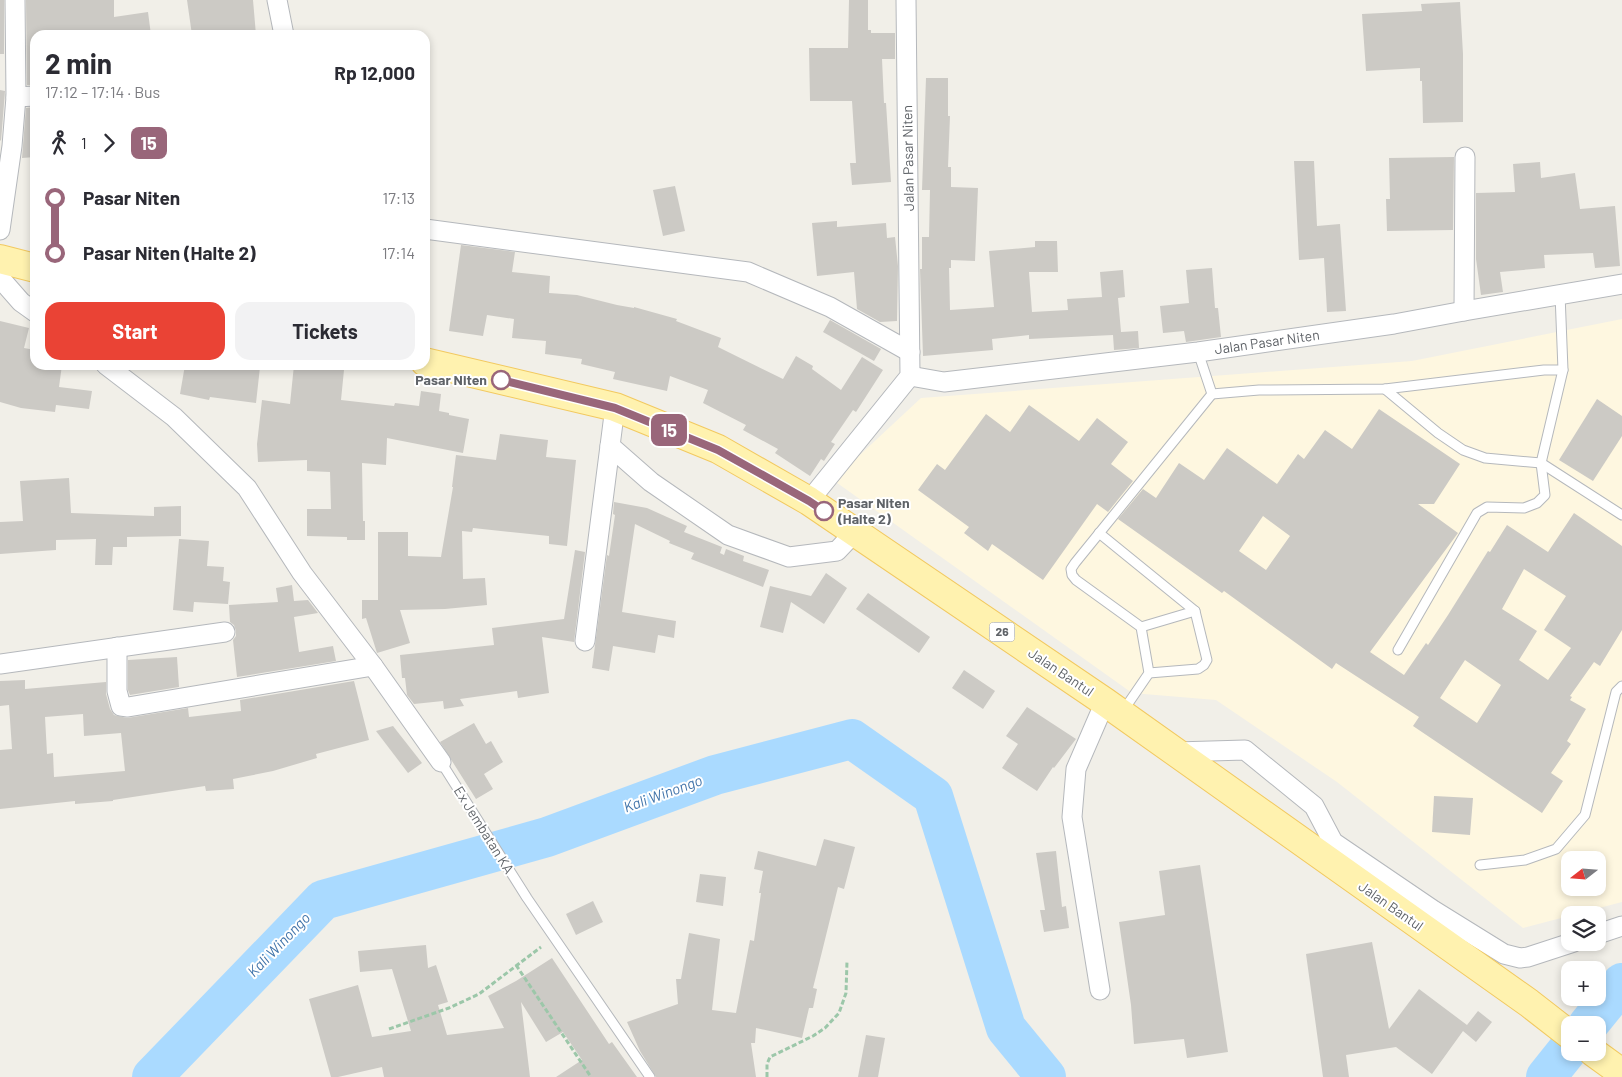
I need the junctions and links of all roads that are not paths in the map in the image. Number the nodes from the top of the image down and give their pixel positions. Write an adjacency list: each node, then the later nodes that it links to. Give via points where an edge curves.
1 (14, 0): 5 (street)
2 (276, 0): 4 (street)
3 (906, 0): 16 (street, Jalan Pasar Niten)
4 (283, 30)
5 (26, 97): 7 (street, via 12,146)
6 (1465, 157): 15 (street)
7 (0, 230)
8 (430, 231): 16 (street, via 748,272 830,307)
9 (0, 259): 10 (main road)
10 (30, 267)
11 (0, 278): 14 (street)
12 (1622, 284): 13 (street, Jalan Pasar Niten)
13 (1560, 294): 15 (street, Jalan Pasar Niten); 20 (lane)
14 (30, 308)
15 (1464, 311): 17 (street, Jalan Pasar Niten)
16 (910, 352): 21 (street, Jalan Pasar Niten)
17 (1198, 352): 21 (street, Jalan Pasar Niten, via 944,382); 23 (lane)
18 (430, 363): 24 (main road, Jalan Bantul / 26)
19 (113, 370): 38 (street, via 174,417 247,488 302,573)
20 (1563, 370): 22 (lane); 26 (lane)
21 (910, 376): 27 (street)
22 (1384, 389): 23 (lane, via 1259,390); 26 (lane, via 1462,450 1485,458)
23 (1212, 394): 30 (lane)
24 (615, 408): 25 (street); 27 (main road, Jalan Bantul / 26, via 718,450)
25 (610, 446): 29 (street, via 651,482 728,535 788,557 837,551); 34 (street)
26 (1541, 463): 28 (lane); 36 (lane, via 1545,495 1537,503 1524,508 1487,507 1477,513)
27 (809, 501): 29 (main road, Jalan Bantul / 26)
28 (1622, 515)
29 (855, 532): 41 (main road, Jalan Bantul / 26)
30 (1099, 532): 31 (lane); 32 (lane, via 1075,562 1072,575)
31 (1194, 611): 32 (lane); 39 (lane, via 1207,660 1204,665 1198,669)
32 (1141, 627): 39 (lane)
33 (225, 632): 35 (street)
34 (585, 641)
35 (117, 647): 37 (street); 38 (street, via 117,691 121,706 128,707)
36 (1398, 650)
37 (0, 664)
38 (373, 666): 43 (street)
39 (1149, 673): 41 (lane)
40 (1622, 686): 45 (lane, via 1616,692 1585,815 1556,849 1526,860)
41 (1113, 708): 42 (main road, Jalan Bantul / 26); 49 (street, via 1076,769 1072,817)
42 (1176, 752): 44 (main road, Jalan Bantul / 26); 44 (street, via 1245,750 1314,806)
43 (441, 762): 51 (lane, Ex Jembatan KA, via 527,898)
44 (1327, 849): 48 (street, via 1504,954 1528,957); 50 (main road, Jalan Bantul / 26)
45 (1480, 865)
46 (1622, 926): 47 (street)
47 (1606, 931)
48 (1561, 946)
49 (1100, 990)
50 (1561, 1028)
51 (650, 1077)

